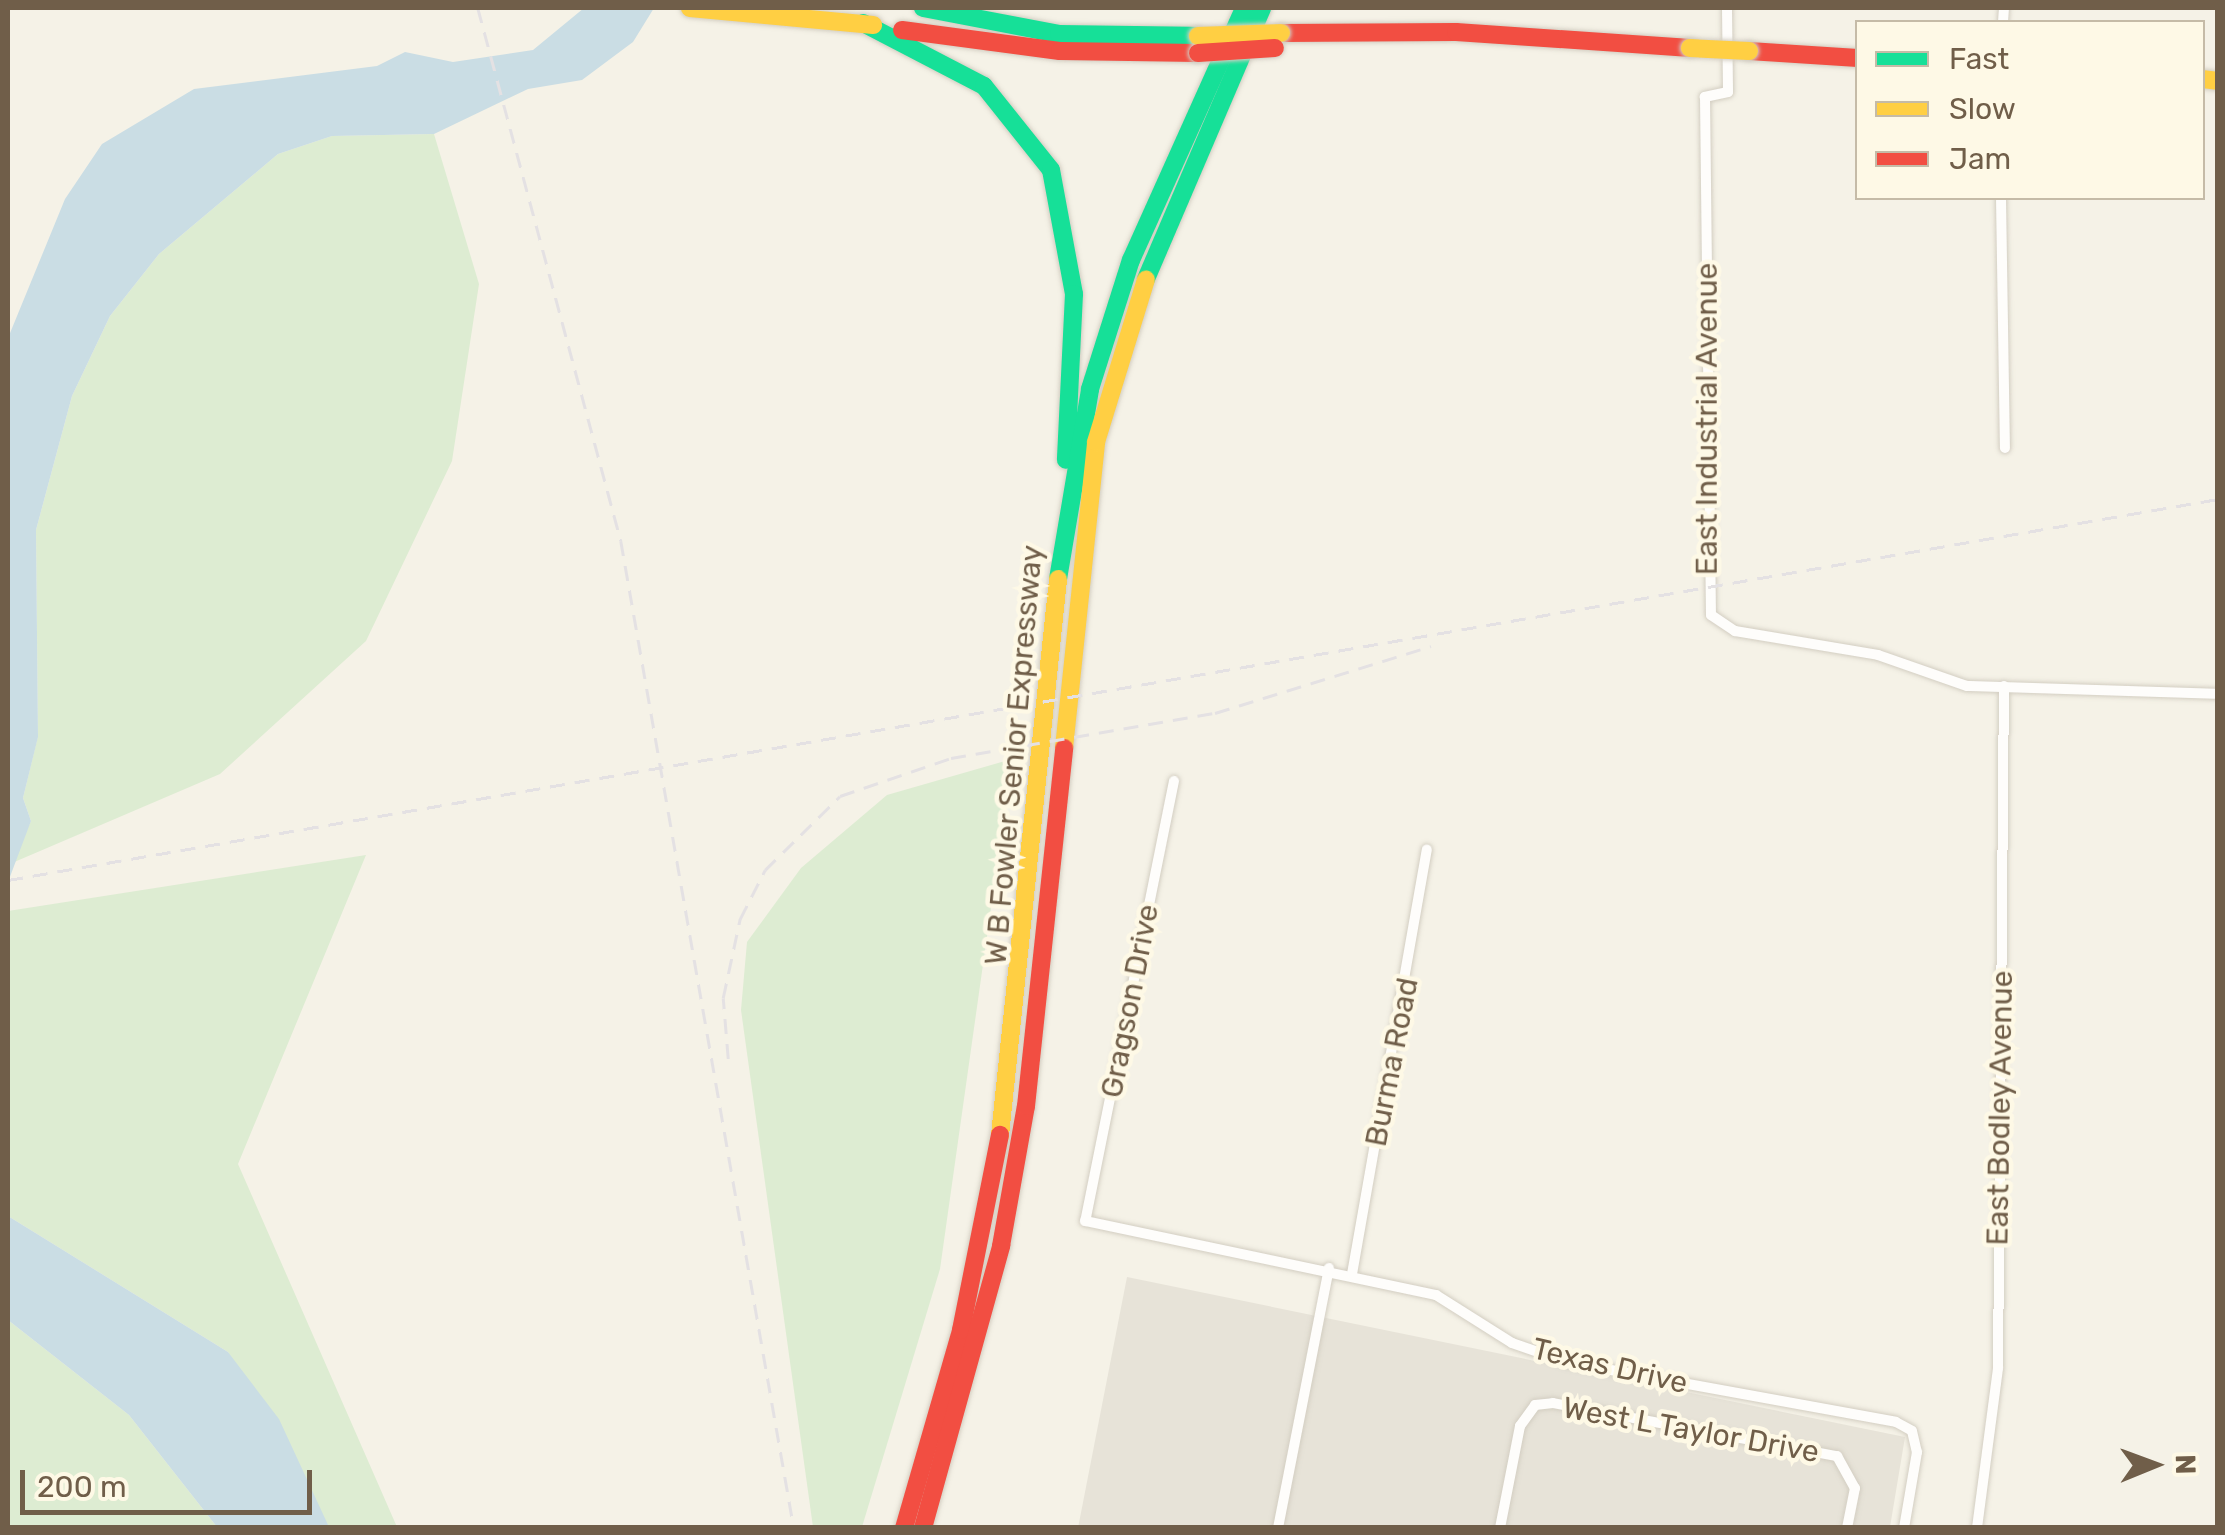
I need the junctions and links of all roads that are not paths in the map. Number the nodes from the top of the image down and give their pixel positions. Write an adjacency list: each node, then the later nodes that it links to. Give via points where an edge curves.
1 (690, 8): 6 (main road)
2 (924, 8): 7 (main road, via 1060,34)
3 (1244, 8): 11 (main road, W B Fowler Senior Expressway, via 1131,260 1090,389)
4 (1262, 8): 20 (main road, W B Fowler Senior Expressway, via 1122,334 1096,442 1026,1106 1001,1246)
5 (1727, 8): 12 (street, East Industrial Avenue, via 1728,92 1705,97 1711,615 1750,635)
6 (862, 23): 7 (main road, via 1060,51); 11 (main road, via 984,86 1050,170 1074,294)
7 (1198, 44): 8 (main road, bridge, via 1456,32)
8 (1855, 58)
9 (2001, 200): 10 (street)
10 (2006, 448)
11 (1063, 527): 19 (main road, W B Fowler Senior Expressway, via 1006,1102 970,1292)
12 (2004, 686): 13 (street); 25 (street, East Bodley Avenue, via 1998,1368)
13 (2218, 694)
14 (1174, 781): 16 (street, Gragson Drive)
15 (1427, 850): 18 (street, Burma Road)
16 (1085, 1221): 17 (street, Texas Drive)
17 (1329, 1268): 18 (street, Texas Drive); 21 (street)
18 (1352, 1274): 24 (street, Texas Drive, via 1436,1295 1512,1344 1567,1362 1912,1431)
19 (904, 1528)
20 (923, 1528)
21 (1278, 1528)
22 (1500, 1528): 23 (street, West L Taylor Drive, via 1520,1426 1536,1406 1554,1403 1837,1456 1855,1488)
23 (1847, 1528)
24 (1904, 1528)
25 (1976, 1528)

